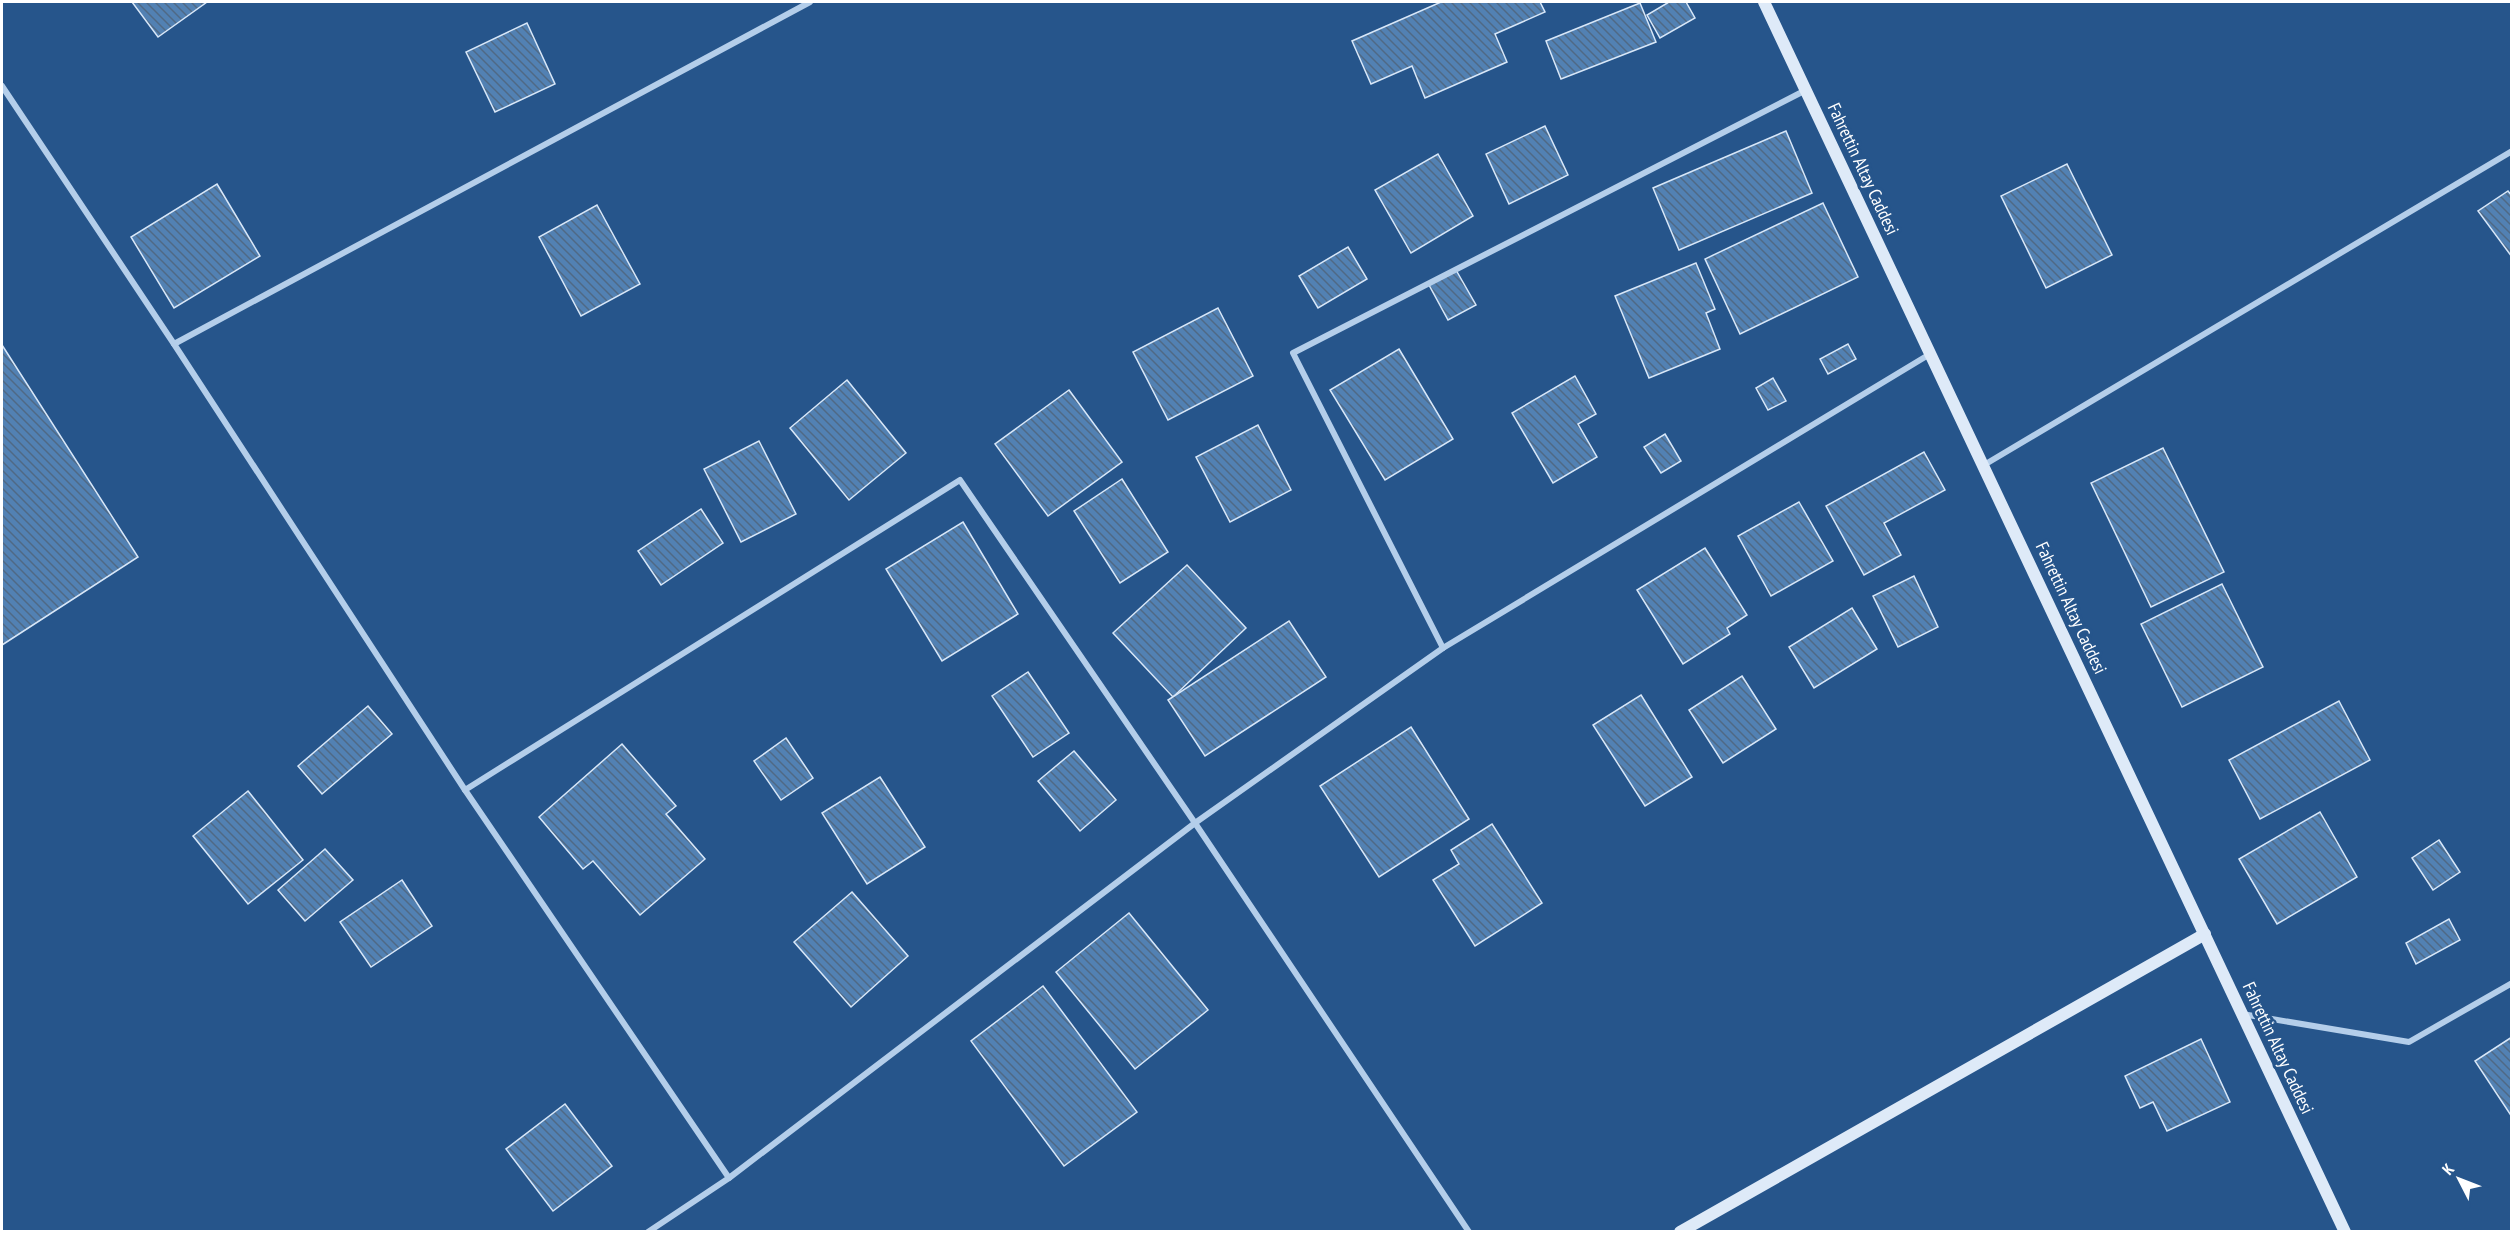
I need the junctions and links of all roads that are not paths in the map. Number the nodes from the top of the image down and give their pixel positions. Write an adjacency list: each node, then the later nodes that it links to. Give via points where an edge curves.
1 (810, 2): 6 (street)
2 (1765, 2): 4 (street, Fahrettin Altay Caddesi)
3 (2, 86): 6 (street)
4 (1806, 90): 7 (street, Fahrettin Altay Caddesi); 9 (street, via 1293,353)
5 (2511, 151): 8 (street)
6 (174, 344): 10 (street)
7 (1931, 354): 8 (street, Fahrettin Altay Caddesi); 9 (street)
8 (1984, 465): 12 (street, Fahrettin Altay Caddesi)
9 (1443, 648): 11 (street)
10 (465, 789): 11 (street, via 960,480); 15 (street)
11 (1195, 823): 15 (street); 17 (street)
12 (2205, 934): 14 (street, Fahrettin Altay Caddesi); 18 (street)
13 (2511, 983): 14 (street, via 2409,1042)
14 (2242, 1014): 19 (street, Fahrettin Altay Caddesi)
15 (729, 1178): 16 (street)
16 (648, 1232)
17 (1469, 1232)
18 (1680, 1232)
19 (2345, 1232)

